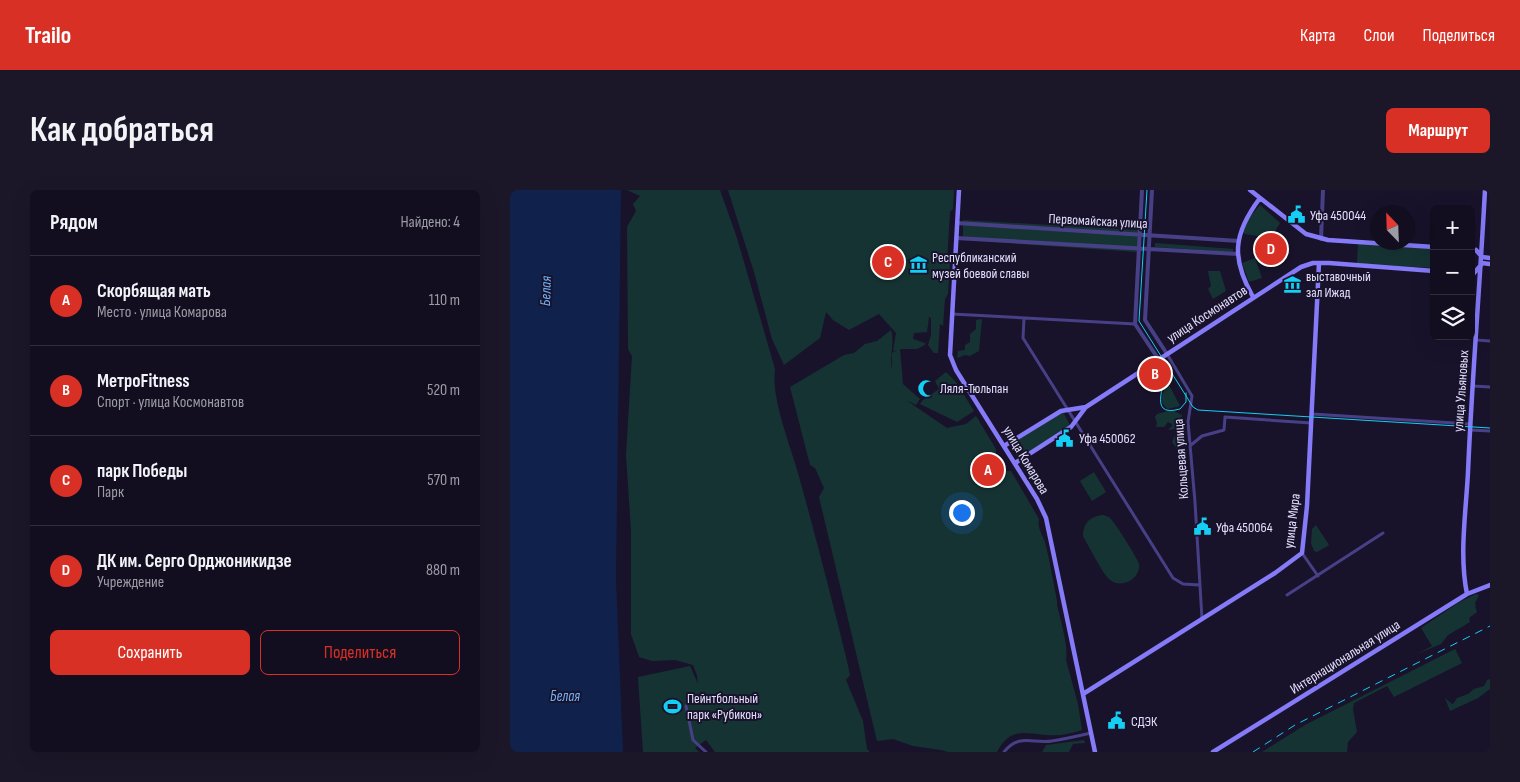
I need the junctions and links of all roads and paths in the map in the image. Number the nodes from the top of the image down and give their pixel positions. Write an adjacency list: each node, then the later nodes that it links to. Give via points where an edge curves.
1 (959, 190): 9 (main road, улица Комарова)
2 (1142, 190): 10 (street)
3 (1152, 190): 11 (street, Кольцевая улица)
4 (1250, 190): 7 (main road)
5 (1324, 190): 13 (street)
6 (1486, 190): 8 (main road, улица Ульяновых)
7 (1260, 198): 13 (main road, via 1306,234); 14 (main road, via 1247,216)
8 (1487, 207): 15 (main road, улица Ульяновых)
9 (957, 223): 10 (street, Первомайская улица); 12 (main road, улица Комарова)
10 (1140, 235): 11 (street, Первомайская улица); 17 (street)
11 (1150, 235): 14 (street, Первомайская улица); 18 (street, Кольцевая улица)
12 (956, 238): 17 (street, Первомайская улица); 32 (main road, улица Комарова)
13 (1320, 239): 16 (main road)
14 (1239, 240): 21 (main road)
15 (1482, 246): 19 (main road); 22 (main road, улица Ульяновых)
16 (1430, 247)
17 (1138, 248): 18 (street, Первомайская улица); 34 (street)
18 (1149, 248): 21 (street, Первомайская улица); 37 (street, Кольцевая улица, via 1145,320)
19 (1475, 249)
20 (1475, 252): 22 (main road)
21 (1238, 254): 31 (main road, via 1244,282)
22 (1482, 257): 23 (main road); 25 (main road, улица Ульяновых)
23 (1490, 258)
24 (1319, 263): 27 (main road); 31 (main road, улица Космонавтов, via 1301,267); 43 (main road, улица Мира)
25 (1482, 263): 26 (main road); 28 (main road); 30 (main road, улица Ульяновых)
26 (1490, 264)
27 (1430, 271)
28 (1475, 271)
29 (1475, 274): 30 (main road)
30 (1480, 277): 35 (main road, улица Ульяновых)
31 (1253, 298): 37 (main road, улица Космонавтов)
32 (952, 314): 33 (street); 49 (main road, улица Комарова, via 952,362)
33 (1024, 318): 34 (street); 42 (street, via 1023,338)
34 (1135, 324): 38 (street)
35 (1476, 340): 36 (street); 39 (main road, улица Ульяновых)
36 (1490, 341)
37 (1167, 354): 38 (main road, улица Космонавтов); 48 (street, Кольцевая улица, via 1192,396 1188,422)
38 (1158, 360): 41 (main road, улица Космонавтов)
39 (1473, 386): 40 (street); 46 (main road, улица Ульяновых)
40 (1490, 387)
41 (1086, 407): 42 (main road, улица Космонавтов); 44 (main road, улица Космонавтов)
42 (1067, 409): 44 (street); 49 (main road, улица Космонавтов)
43 (1311, 414): 45 (main road, улица Мира); 46 (street)
44 (1075, 421): 50 (main road, улица Космонавтов, via 1071,427); 54 (street, via 1173,578 1182,584)
45 (1311, 423): 48 (street, via 1225,417 1224,430 1202,436); 52 (main road, улица Мира)
46 (1470, 427): 47 (street); 56 (main road, улица Ульяновых, via 1463,576)
47 (1490, 431)
48 (1190, 445): 54 (street, Кольцевая улица)
49 (1004, 446): 50 (main road, улица Комарова)
50 (1015, 463): 59 (main road, улица Комарова, via 1046,518)
51 (1383, 533): 53 (street)
52 (1302, 553): 53 (street); 58 (main road, улица Мира)
53 (1318, 576): 57 (street)
54 (1200, 585): 58 (street, Кольцевая улица)
55 (1490, 585): 56 (main road, Интернациональная улица)
56 (1467, 594): 65 (main road, Интернациональная улица)
57 (1287, 595)
58 (1202, 619): 59 (main road, улица Мира)
59 (1083, 694): 61 (main road, улица Комарова)
60 (686, 706): 63 (street, via 693,740)
61 (1091, 733): 62 (main road, улица Комарова); 64 (street, via 1049,742 1022,740)
62 (1094, 751)
63 (706, 752)
64 (1004, 752)
65 (1213, 752)

